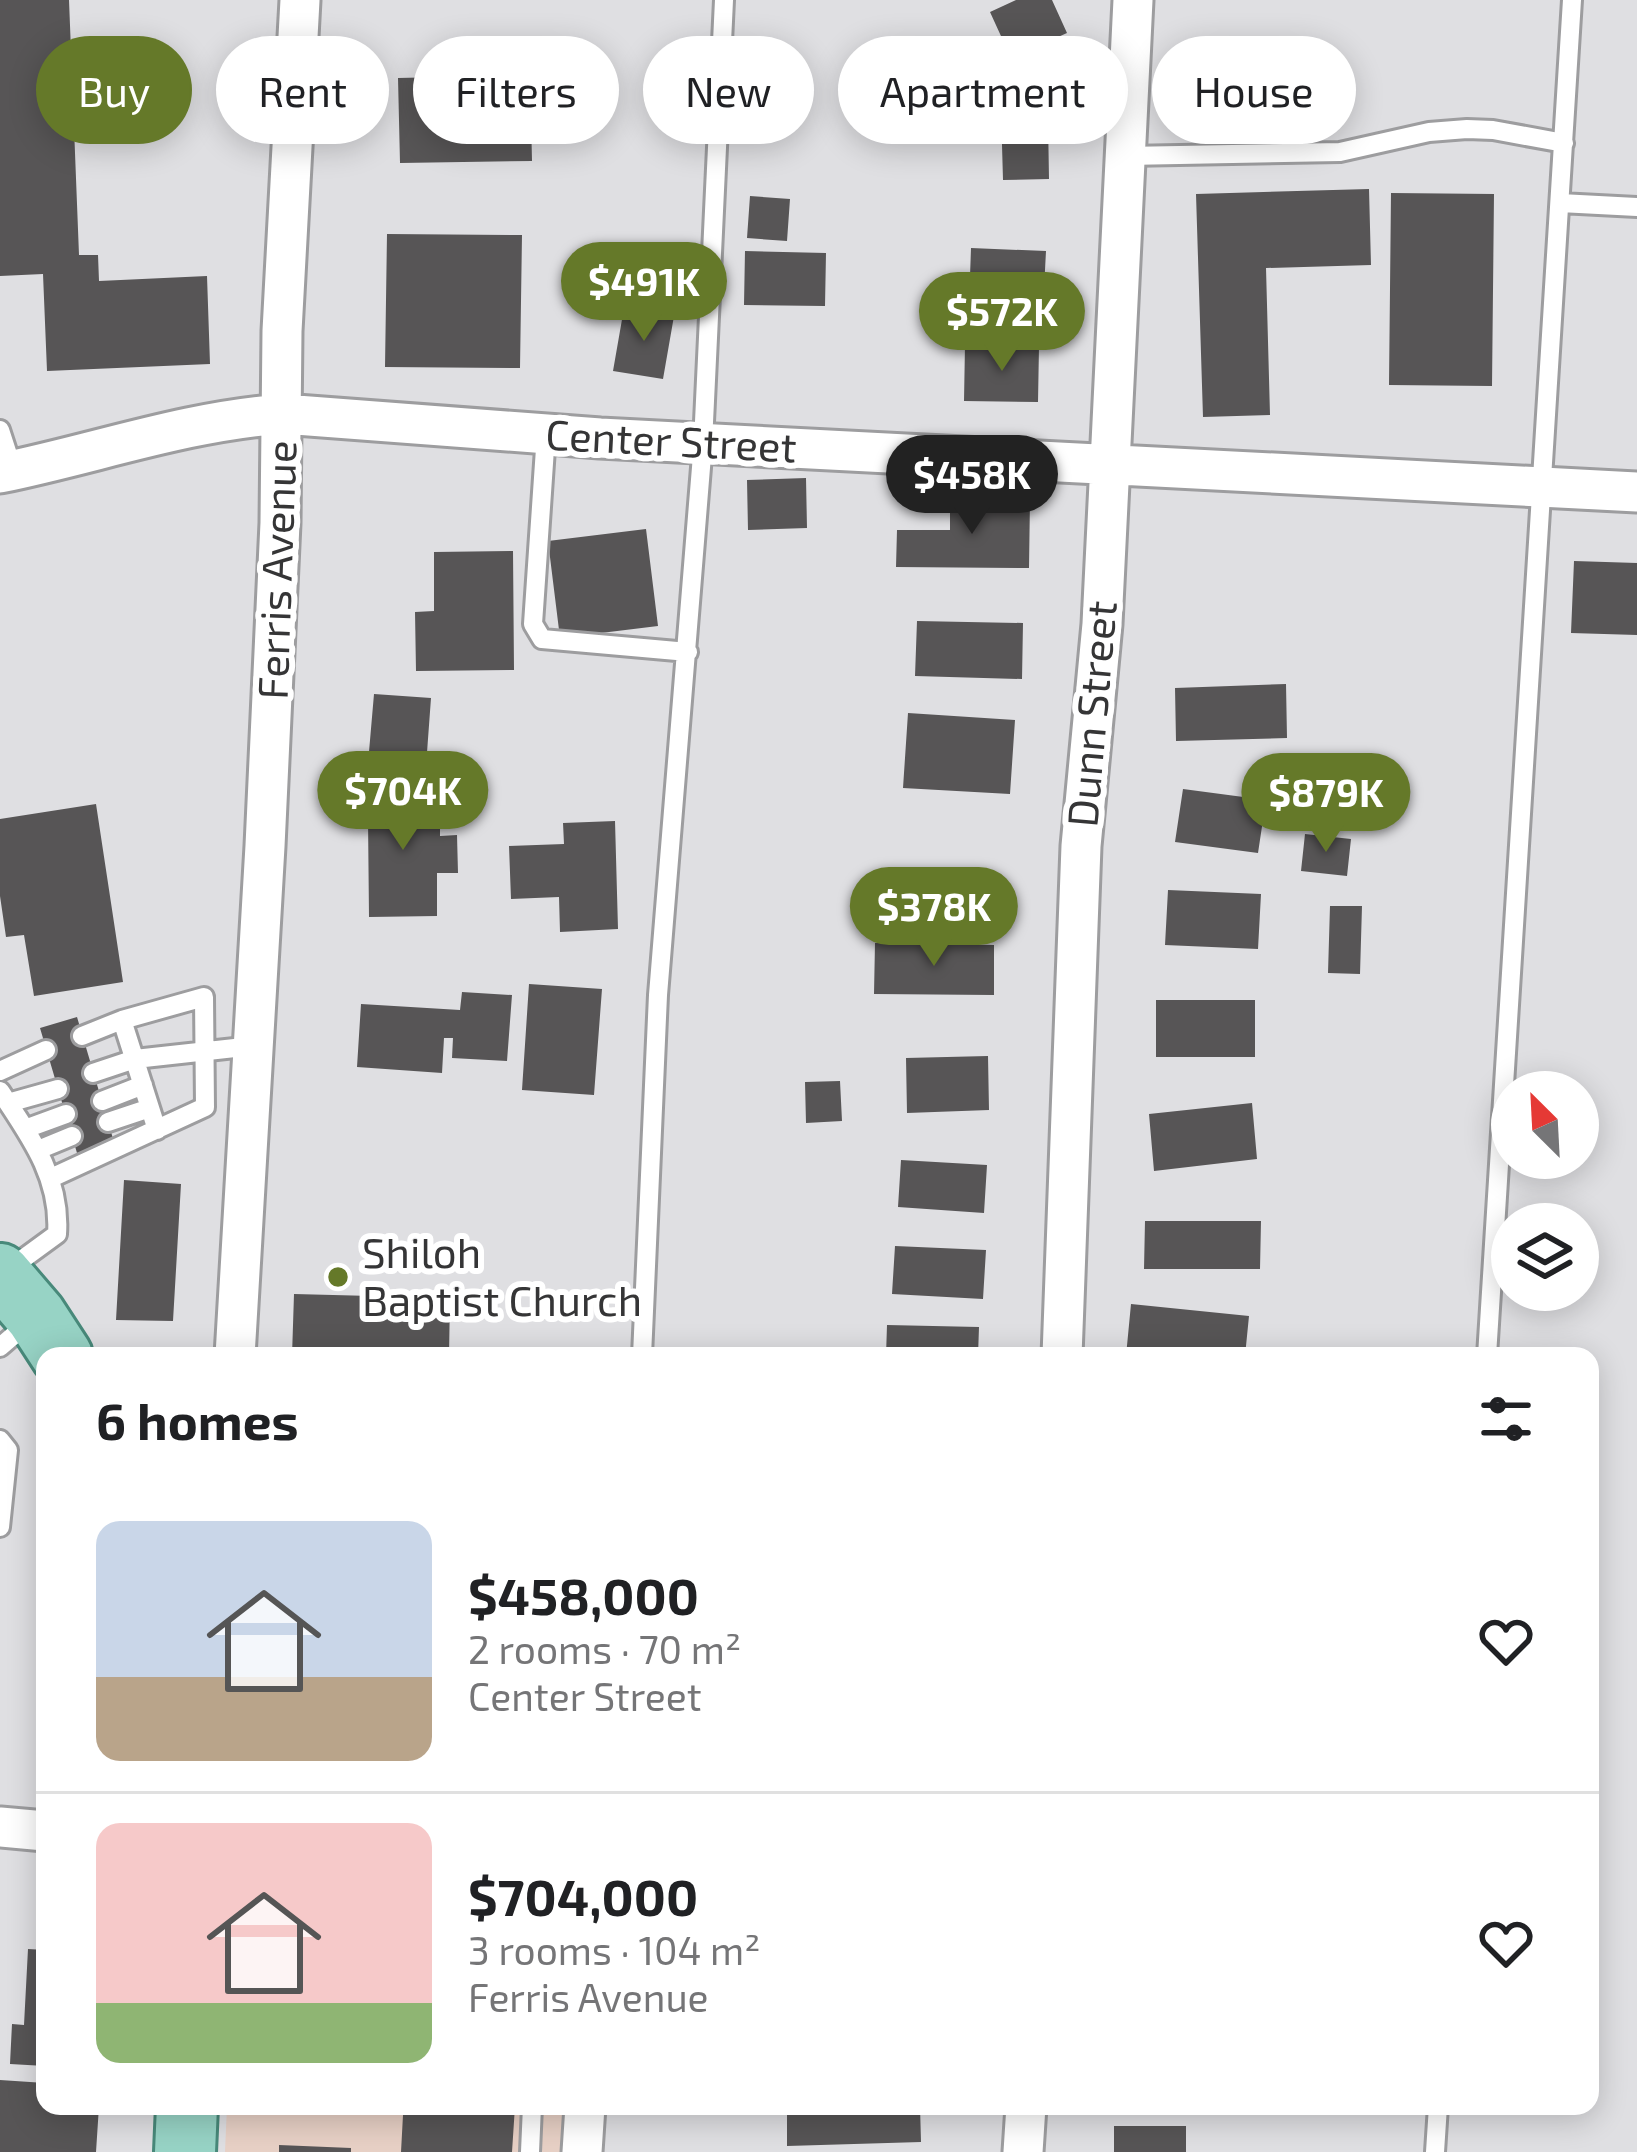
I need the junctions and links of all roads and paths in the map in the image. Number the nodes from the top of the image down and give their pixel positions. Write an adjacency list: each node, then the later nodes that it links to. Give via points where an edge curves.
1 (300, 0): 9 (street, Ferris Avenue)
2 (724, 0): 12 (lane)
3 (1133, 0): 6 (street, Dunn Street)
4 (1572, 0): 5 (lane)
5 (1564, 143): 6 (lane, via 1493,130 1429,132 1340,152); 7 (lane)
6 (1126, 156): 13 (street, Dunn Street)
7 (1560, 203): 8 (lane); 15 (lane)
8 (1637, 207)
9 (283, 414): 11 (street, Center Street); 14 (street, Center Street); 20 (street, Ferris Avenue)
10 (0, 430): 14 (lane)
11 (546, 434): 12 (street, Center Street); 17 (lane, via 533,624 542,638)
12 (703, 443): 13 (street, Center Street); 17 (lane)
13 (1110, 462): 15 (street, Center Street); 41 (street, Dunn Street, via 1082,846)
14 (7, 472)
15 (1544, 487): 16 (street, Center Street); 42 (lane)
16 (1637, 492)
17 (688, 652): 40 (lane, via 658,995)
18 (122, 1020): 19 (lane); 21 (lane, via 204,998); 23 (lane)
19 (82, 1036)
20 (253, 1046): 21 (lane); 39 (street, Ferris Avenue)
21 (205, 1049): 23 (lane); 34 (lane, via 205,1107)
22 (46, 1050): 24 (lane)
23 (135, 1059): 25 (lane); 26 (lane)
24 (0, 1070)
25 (93, 1073)
26 (142, 1085): 29 (lane); 30 (lane)
27 (58, 1089): 28 (lane)
28 (4, 1097): 33 (lane)
29 (102, 1101)
30 (150, 1108): 32 (lane); 34 (lane)
31 (66, 1114): 33 (lane)
32 (108, 1122)
33 (25, 1129): 36 (lane)
34 (157, 1130): 37 (lane)
35 (72, 1136): 36 (lane)
36 (38, 1150): 37 (lane)
37 (51, 1178): 38 (lane, via 57,1234)
38 (20, 1314)
39 (236, 1347)
40 (642, 1347)
41 (1061, 1347)
42 (1488, 1347)
43 (0, 1440): 44 (lane, via 8,1450)
44 (0, 1527)
45 (0, 1827): 46 (street)
46 (36, 1830)
47 (187, 2115): 52 (main road)
48 (532, 2115): 53 (lane)
49 (585, 2115): 54 (street)
50 (1025, 2115): 55 (street)
51 (1438, 2115): 56 (lane)
52 (185, 2152)
53 (530, 2152)
54 (583, 2152)
55 (1022, 2152)
56 (1436, 2152)

